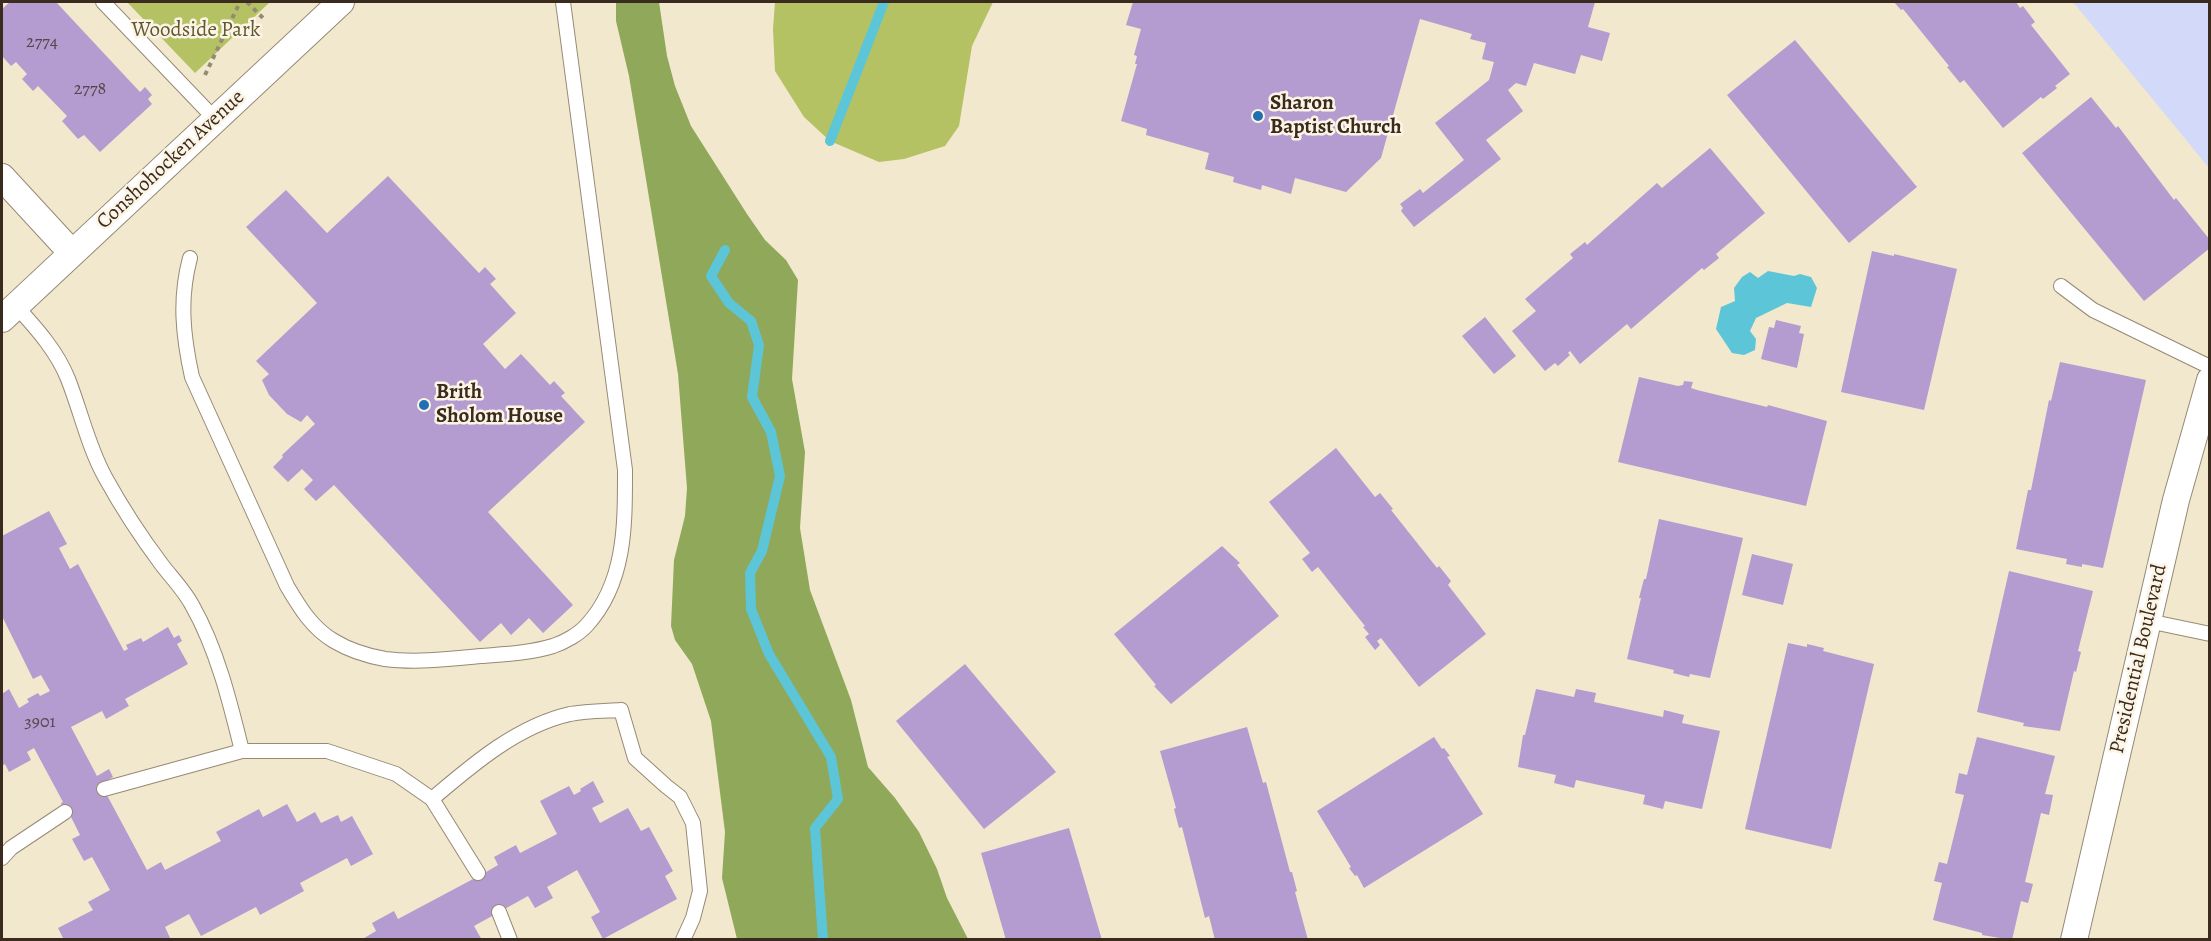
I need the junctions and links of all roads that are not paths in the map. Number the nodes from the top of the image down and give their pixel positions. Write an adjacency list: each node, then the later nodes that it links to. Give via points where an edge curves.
1 (103, 2): 4 (lane)
2 (341, 2): 4 (street, Conshohocken Avenue)
3 (563, 2): 7 (lane, via 626,470 620,562 610,591 586,626 571,638 519,653 408,660 357,652 317,629 287,586 192,377 182,321)
4 (215, 119): 6 (street, Conshohocken Avenue)
5 (2, 177): 6 (street)
6 (72, 253): 9 (street, Conshohocken Avenue)
7 (190, 258)
8 (2061, 286): 10 (lane, via 2092,310)
9 (9, 312): 14 (lane, via 42,335 57,357 104,476 128,517 191,603 228,697)
10 (2210, 368)
11 (2210, 380): 12 (street, Presidential Boulevard)
12 (2148, 621): 13 (lane); 23 (street, Presidential Boulevard)
13 (2210, 634)
14 (242, 751): 15 (lane); 16 (lane, via 327,751 396,774)
15 (104, 789)
16 (432, 799): 19 (lane); 22 (lane, via 476,762 522,732 570,714 621,710 635,758 680,797 693,823 700,891)
17 (65, 812): 18 (lane)
18 (2, 858)
19 (478, 873)
20 (499, 912): 21 (lane)
21 (510, 939)
22 (683, 939)
23 (2074, 939)

